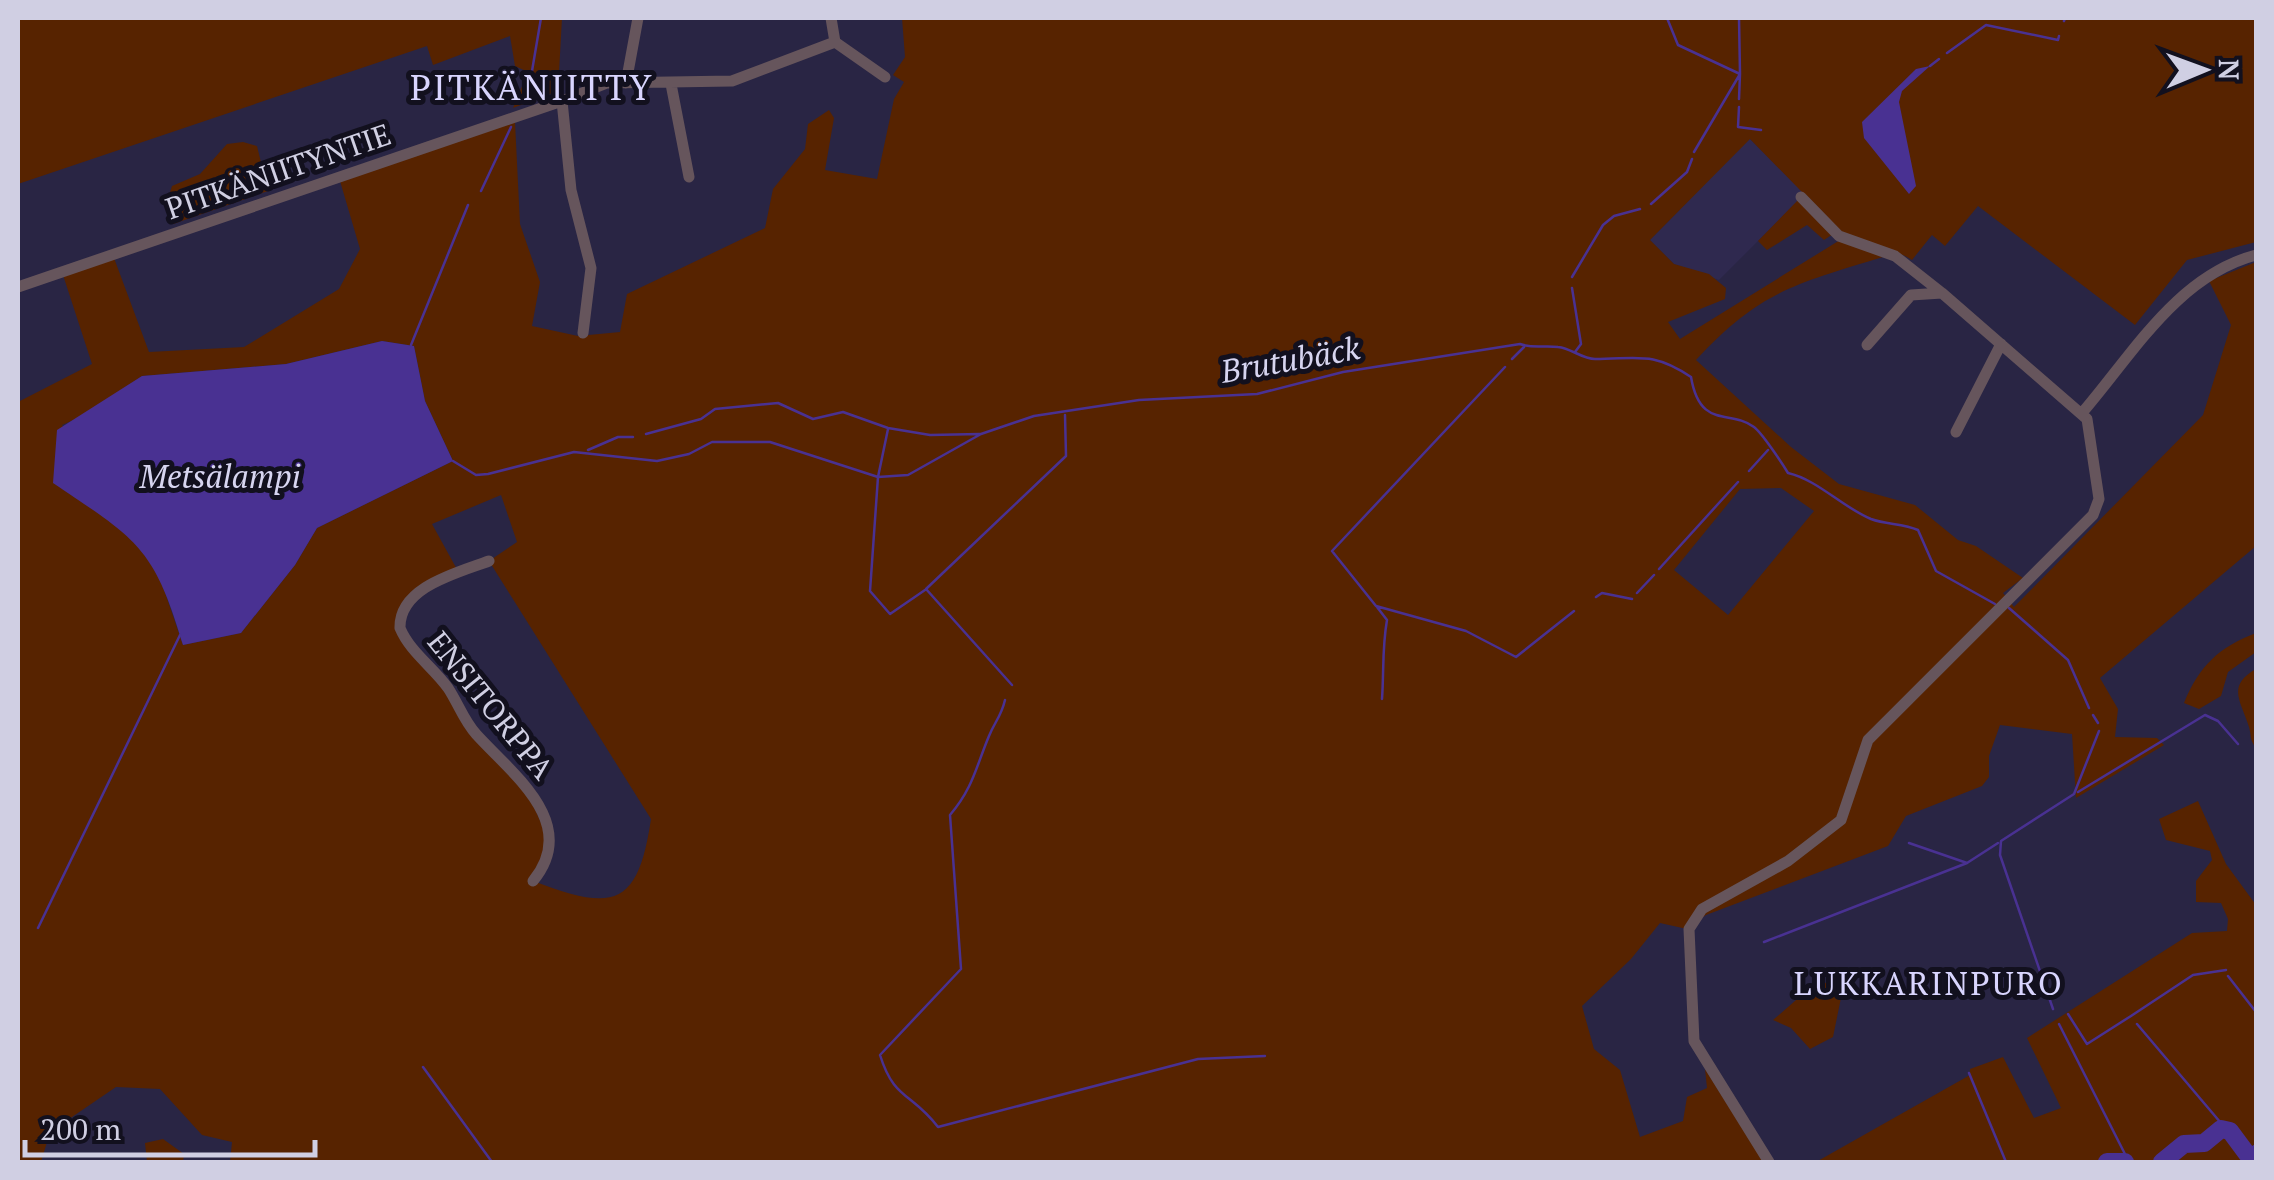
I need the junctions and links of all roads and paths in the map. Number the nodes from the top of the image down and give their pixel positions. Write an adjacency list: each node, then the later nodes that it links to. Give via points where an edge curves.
1 (638, 18): 5 (street)
2 (832, 18): 3 (street)
3 (835, 42): 4 (street); 6 (street, PITKÄNIITYNTIE, via 749,77)
4 (885, 77)
5 (626, 83): 6 (street, PITKÄNIITYNTIE); 7 (street, PITKÄNIITYNTIE, via 594,86)
6 (671, 84): 8 (street)
7 (562, 101): 11 (street, PITKÄNIITYNTIE); 13 (street, via 571,190 591,268)
8 (689, 177)
9 (1801, 198): 12 (street, via 1839,236 1895,256)
10 (2256, 255): 16 (street, via 2193,284)
11 (18, 287)
12 (1942, 293): 14 (street); 15 (street, via 1910,295)
13 (583, 333)
14 (2001, 344): 16 (street); 17 (street)
15 (1868, 345)
16 (2082, 413): 20 (street, via 2097,508 1868,740 1841,820 1788,861 1702,908 1689,929 1694,1041)
17 (1956, 432)
18 (489, 561): 19 (street, ENSITORPPA, via 416,594 400,628 474,732 520,776 543,813 547,850)
19 (532, 881)
20 (1768, 1162)

